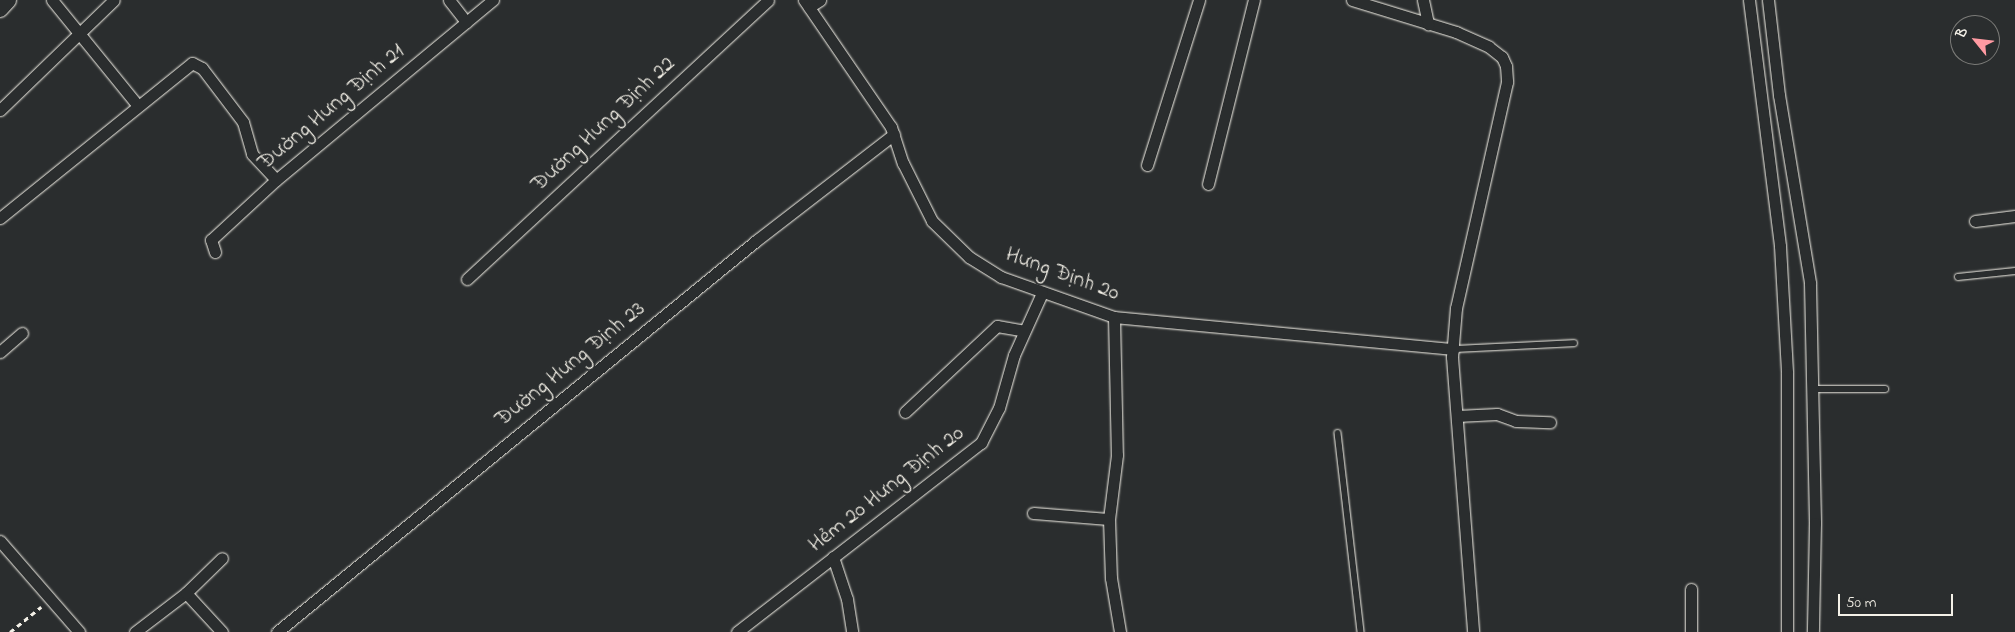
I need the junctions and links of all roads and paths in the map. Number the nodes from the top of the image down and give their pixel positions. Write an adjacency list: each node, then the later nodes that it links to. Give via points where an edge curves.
1 (8, 0): 15 (street)
2 (52, 0): 18 (street)
3 (114, 0): 18 (street)
4 (449, 0): 16 (street)
5 (492, 0): 16 (street, Đường Hưng Định 21)
6 (768, 0): 31 (street, Đường Hưng Định 22)
7 (820, 0): 14 (street)
8 (1199, 0): 22 (street)
9 (1254, 0): 24 (street)
10 (1352, 0): 17 (street)
11 (1423, 0): 17 (street)
12 (1749, 0): 64 (street, via 1782,276 1787,373)
13 (1768, 0): 39 (street, via 1779,95 1810,283)
14 (807, 4): 21 (street, Hưng Định 20)
15 (0, 9)
16 (466, 22): 23 (street, Đường Hưng Định 21)
17 (1428, 24): 37 (street, via 1489,47 1502,56 1506,66 1507,82 1456,308)
18 (79, 36): 19 (street); 20 (street)
19 (138, 106): 23 (street, via 192,63 196,64 243,122 252,154); 26 (street)
20 (0, 110)
21 (894, 134): 32 (street, Hưng Định 20, via 919,200 932,221 969,257 1001,277); 57 (street, Đường Hưng Định 23, via 727,265)
22 (1147, 165)
23 (276, 180): 28 (street, Đường Hưng Định 21, via 211,240)
24 (1208, 184)
25 (2015, 216): 27 (street)
26 (0, 218)
27 (1975, 221)
28 (215, 252)
29 (2015, 271): 30 (lane)
30 (1958, 277)
31 (468, 279)
32 (1042, 293): 33 (street, Hưng Định 20); 34 (street, Hẻm 20 Hưng Định 20)
33 (1114, 317): 37 (street, Hưng Định 20); 46 (street, via 1117,455)
34 (1024, 331): 41 (street, via 997,326); 48 (street, Hẻm 20 Hưng Định 20, via 999,408 981,443)
35 (22, 333): 38 (street)
36 (1574, 343): 37 (lane)
37 (1453, 350): 42 (street)
38 (0, 352)
39 (1813, 389): 40 (lane); 65 (street)
40 (1885, 389)
41 (904, 412)
42 (1457, 416): 43 (street, via 1497,414 1516,421); 62 (street)
43 (1550, 422)
44 (1338, 433): 61 (lane)
45 (1033, 513): 46 (street)
46 (1109, 519): 60 (street, via 1111,578)
47 (0, 541): 52 (street)
48 (833, 557): 58 (street, Hẻm 20 Hưng Định 20); 59 (street, via 847,599)
49 (222, 558): 51 (street)
50 (1691, 588): 63 (street)
51 (186, 593): 55 (street); 56 (street)
52 (50, 600): 53 (path); 54 (street)
53 (10, 632)
54 (78, 632)
55 (135, 632)
56 (222, 632)
57 (277, 632)
58 (737, 632)
59 (852, 632)
60 (1120, 632)
61 (1361, 632)
62 (1472, 632)
63 (1691, 632)
64 (1787, 632)
65 (1813, 632)

